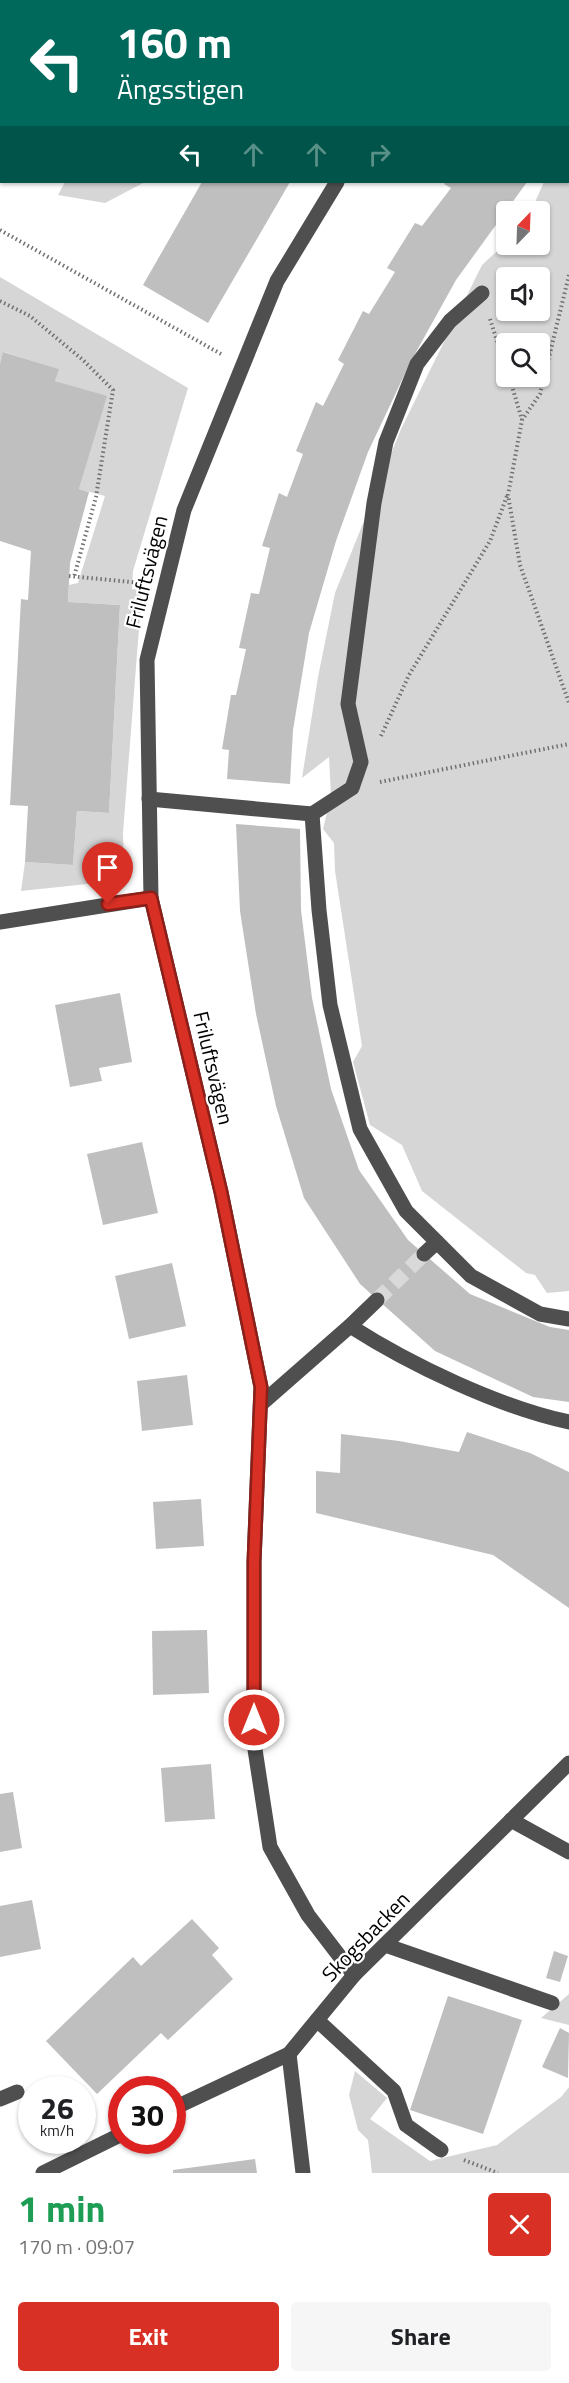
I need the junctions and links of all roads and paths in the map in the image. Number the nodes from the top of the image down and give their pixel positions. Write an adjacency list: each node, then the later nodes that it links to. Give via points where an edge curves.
1 (336, 183): 8 (street, Friluftsvägen, via 277,281)
2 (0, 230): 8 (path)
3 (569, 275): 7 (path)
4 (482, 293): 6 (path); 15 (street, via 450,321 417,364 386,442 374,503 348,704)
5 (0, 301): 12 (path, via 30,316 113,390 96,497 72,577)
6 (496, 336)
7 (551, 352): 10 (path, via 540,394)
8 (242, 367): 12 (street, Friluftsvägen, via 184,510)
9 (512, 387): 10 (path)
10 (522, 420): 11 (path)
11 (508, 495): 13 (path, via 520,565); 15 (path, via 490,541 409,675 370,755)
12 (165, 585): 17 (street, Friluftsvägen, via 147,660)
13 (569, 703)
14 (569, 744): 16 (path)
15 (361, 762): 16 (street)
16 (352, 788): 18 (street)
17 (149, 799): 18 (street); 19 (street, Friluftsvägen)
18 (312, 814): 21 (street, via 330,1005 360,1129 406,1211)
19 (151, 898): 20 (street); 26 (street, Friluftsvägen, via 221,1192 261,1387)
20 (0, 922)
21 (437, 1242): 22 (street); 24 (street, via 471,1276 540,1314)
22 (424, 1254)
23 (377, 1300): 25 (street)
24 (569, 1319)
25 (350, 1326): 26 (street); 27 (street, via 383,1347 471,1388 536,1415)
26 (261, 1404): 32 (street, Friluftsvägen, via 254,1562 254,1743 270,1847 308,1915)
27 (569, 1422)
28 (569, 1763): 29 (street, Skogsbacken)
29 (512, 1820): 30 (street); 31 (street, Skogsbacken)
30 (569, 1852)
31 (386, 1945): 32 (street, Skogsbacken); 33 (street)
32 (354, 1975): 34 (street, Skogsbacken)
33 (552, 2003)
34 (316, 2020): 35 (street, Skogsbacken); 40 (street, via 394,2091 406,2125)
35 (289, 2054): 38 (street, Skogsbacken); 42 (street)
36 (17, 2092): 37 (street)
37 (0, 2099)
38 (186, 2102)
39 (108, 2141): 41 (street)
40 (441, 2151): 43 (path)
41 (44, 2173)
42 (303, 2173)
43 (498, 2173)

